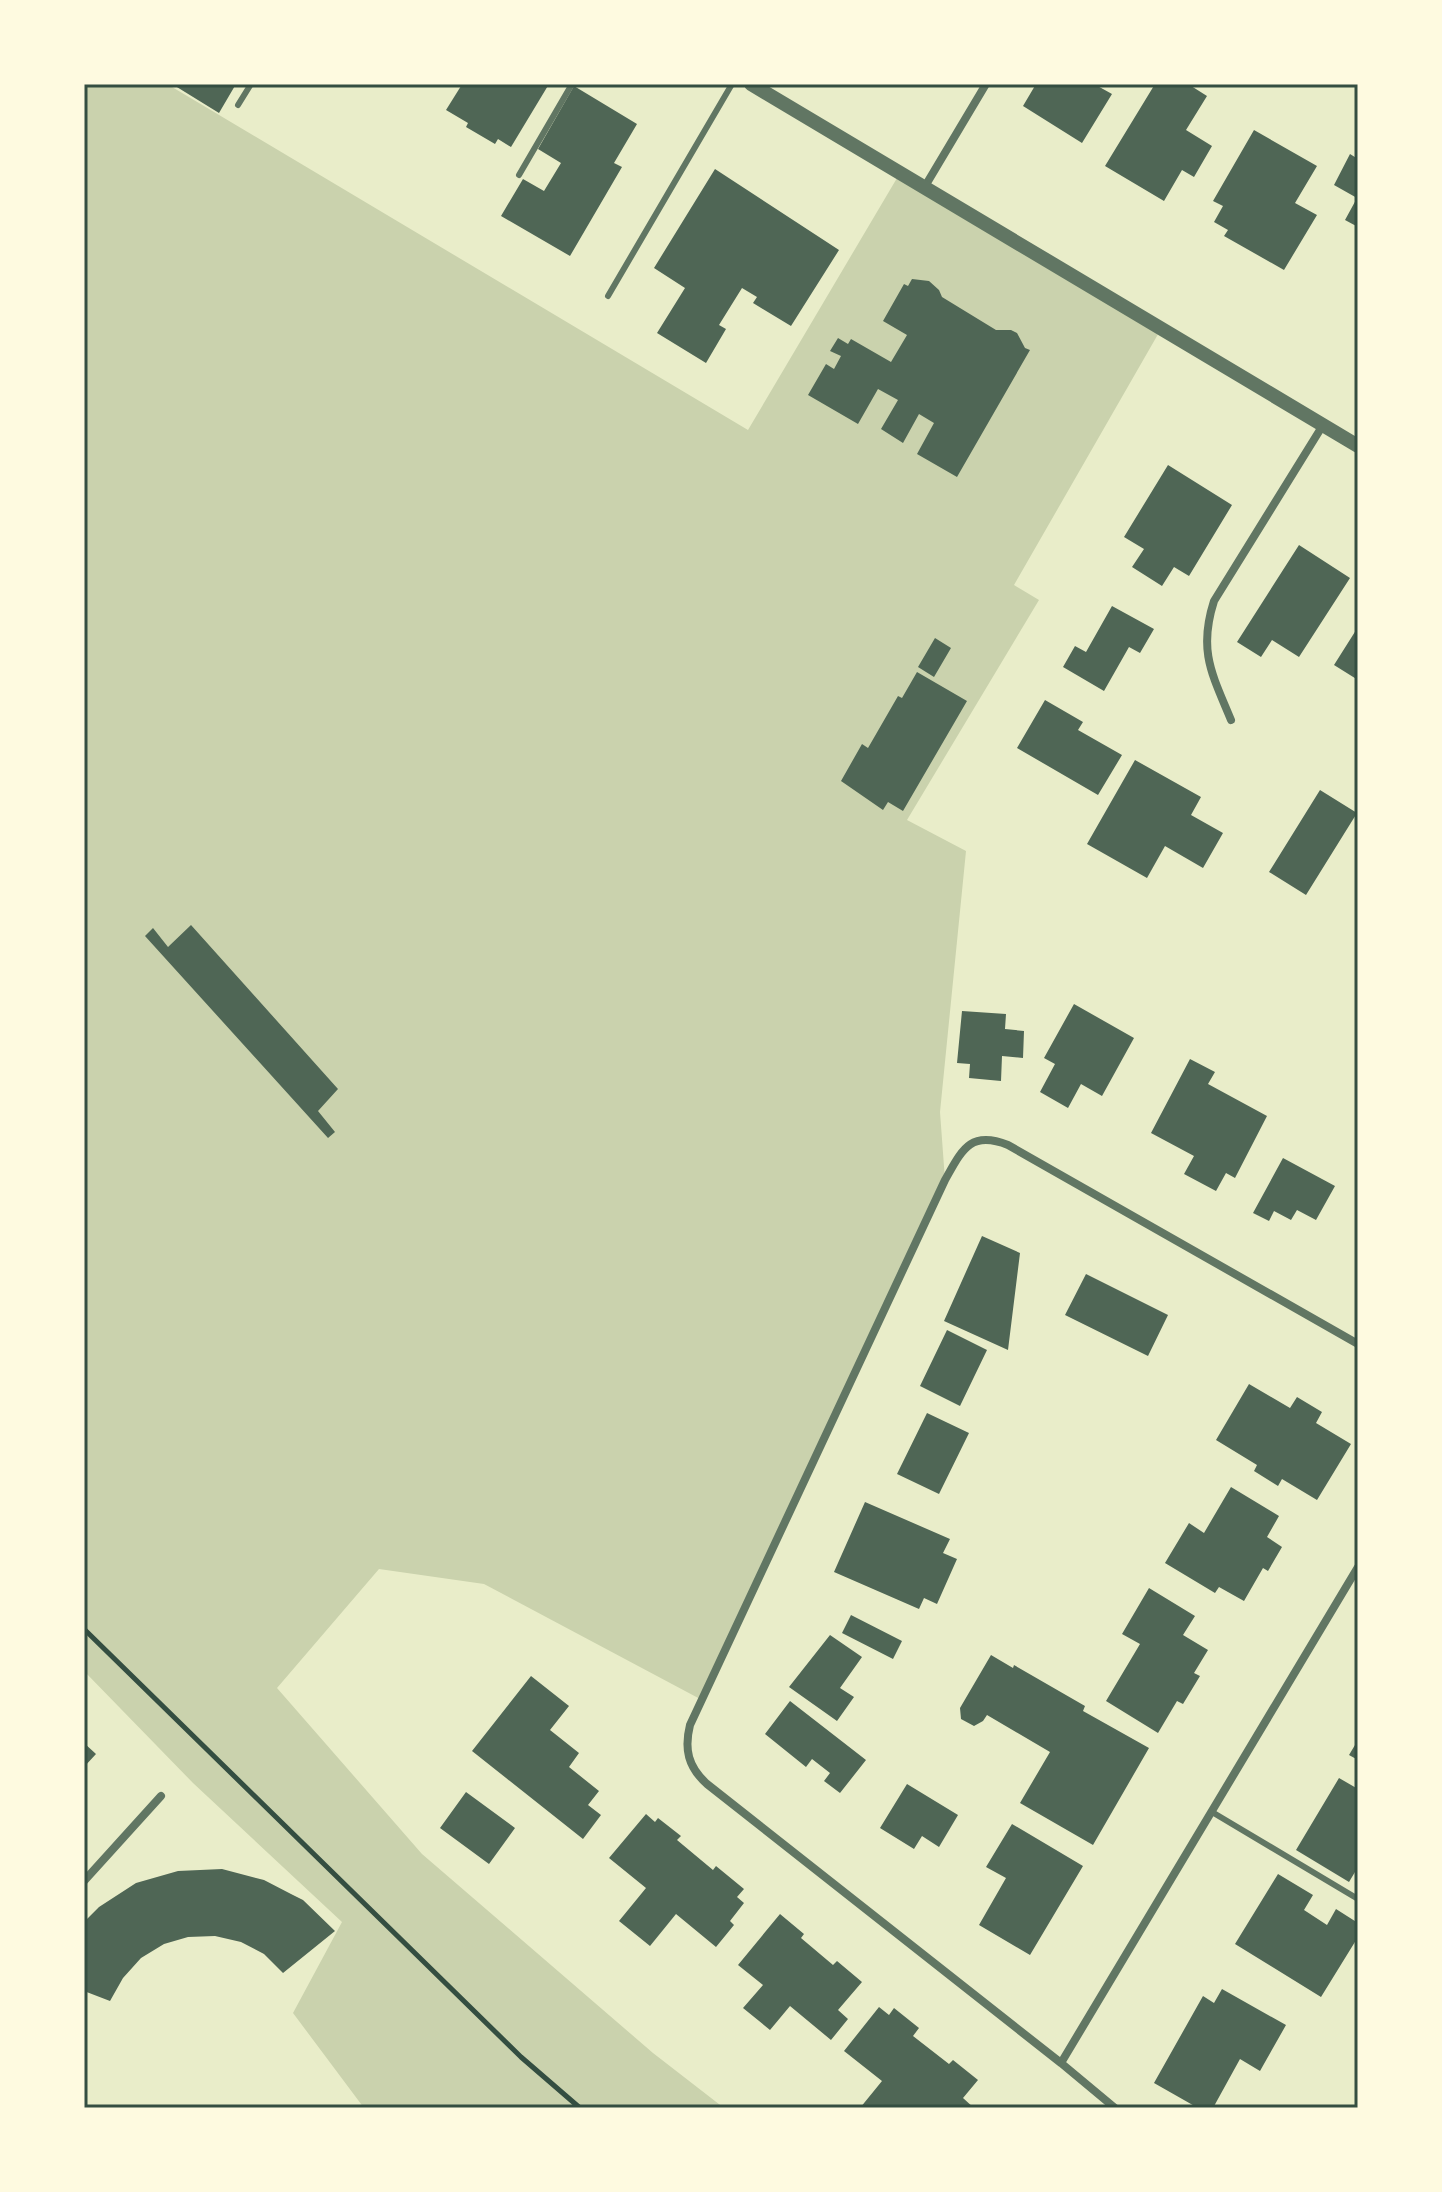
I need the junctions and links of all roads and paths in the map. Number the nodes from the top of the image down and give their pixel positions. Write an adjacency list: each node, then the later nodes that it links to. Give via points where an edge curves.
1 (251, 84): 6 (lane)
2 (572, 84): 7 (lane)
3 (732, 84): 9 (lane)
4 (751, 84): 8 (street)
5 (986, 84): 8 (street)
6 (238, 105)
7 (519, 175)
8 (924, 188): 10 (street)
9 (608, 296)
10 (1323, 425): 11 (street); 12 (street, via 1214,601 1208,620 1207,656)
11 (1358, 446)
12 (1231, 720)
13 (1358, 1344): 20 (street, via 1008,1145 993,1139 970,1143 945,1180 690,1725 687,1755 707,1784)
14 (1358, 1567): 17 (street)
15 (84, 1629): 21 (path, via 510,2046)
16 (161, 1796): 18 (street)
17 (1212, 1812): 19 (lane); 20 (street)
18 (84, 1881)
19 (1358, 1899)
20 (1061, 2063): 22 (street)
21 (580, 2108)
22 (1115, 2108)

